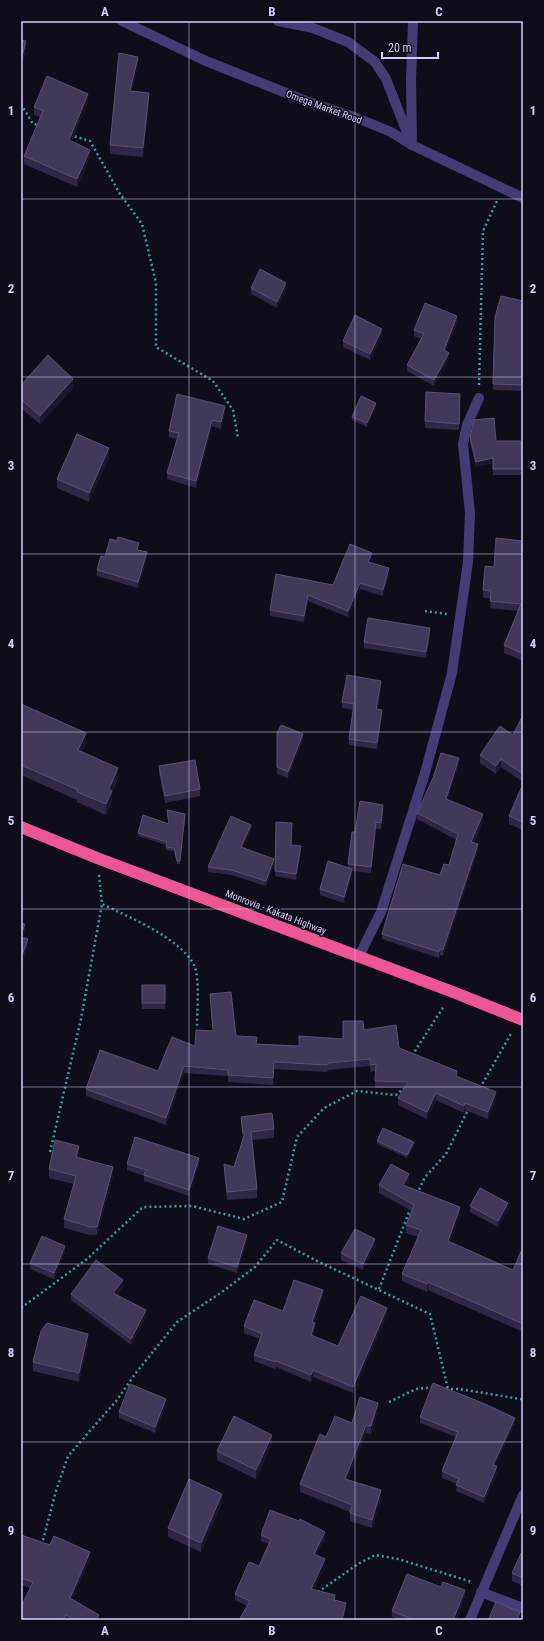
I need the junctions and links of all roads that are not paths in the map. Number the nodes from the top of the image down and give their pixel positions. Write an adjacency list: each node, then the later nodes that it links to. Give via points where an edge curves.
1 (122, 21): 4 (street, Omega Market Road, via 206,61 306,101 357,118)
2 (278, 21): 4 (street, via 313,28 348,42 375,62 386,79)
3 (413, 21): 4 (street)
4 (412, 145): 5 (street, Omega Market Road)
5 (523, 198)
6 (479, 398): 8 (street, via 467,424 463,444 470,513 468,562 452,673 425,773 381,912)
7 (21, 827): 8 (highway, Monrovia - Kakata Highway)
8 (359, 956): 9 (highway, Monrovia - Kakata Highway)
9 (522, 1019)
10 (523, 1495): 11 (street)
11 (483, 1589): 12 (street); 13 (street)
12 (523, 1608)
13 (470, 1620)

